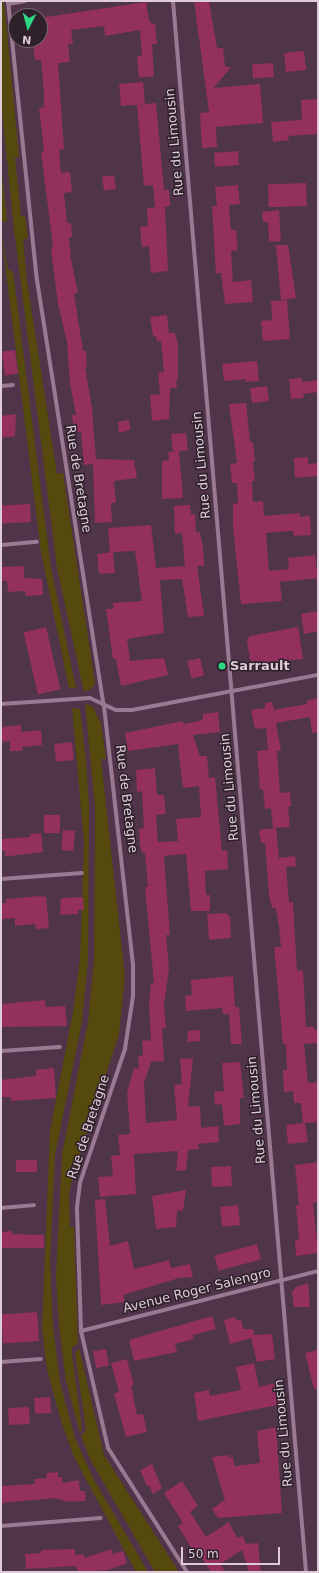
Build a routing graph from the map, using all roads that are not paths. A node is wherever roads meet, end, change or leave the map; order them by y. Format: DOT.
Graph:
graph roads {
  1 [pos="25,1"];
  2 [pos="173,1"];
  3 [pos="8,2"];
  4 [pos="13,385"];
  5 [pos="1,386"];
  6 [pos="37,542"];
  7 [pos="1,545"];
  8 [pos="318,675"];
  9 [pos="231,693"];
  10 [pos="1,704"];
  11 [pos="104,706"];
  12 [pos="82,873"];
  13 [pos="1,879"];
  14 [pos="60,1047"];
  15 [pos="1,1052"];
  16 [pos="34,1205"];
  17 [pos="1,1208"];
  18 [pos="318,1270"];
  19 [pos="281,1280"];
  20 [pos="81,1331"];
  21 [pos="41,1359"];
  22 [pos="1,1362"];
  23 [pos="101,1518"];
  24 [pos="1,1526"];
  25 [pos="187,1572"];
  26 [pos="306,1572"];
  1 -- 3 [label="street"];
  2 -- 9 [label="street, Rue du Limousin"];
  3 -- 11 [label="street, Rue de Bretagne"];
  4 -- 5 [label="street"];
  6 -- 7 [label="street"];
  8 -- 9 [label="street"];
  9 -- 11 [label="street"];
  9 -- 19 [label="street, Rue du Limousin"];
  10 -- 11 [label="street"];
  11 -- 20 [label="street, Rue de Bretagne"];
  12 -- 13 [label="street"];
  14 -- 15 [label="street"];
  16 -- 17 [label="street"];
  18 -- 19 [label="street, Avenue Roger Salengro"];
  19 -- 20 [label="street, Avenue Roger Salengro"];
  19 -- 26 [label="street, Rue du Limousin"];
  20 -- 25 [label="street, Rue de Bretagne"];
  21 -- 22 [label="street"];
  23 -- 24 [label="street"];
}
